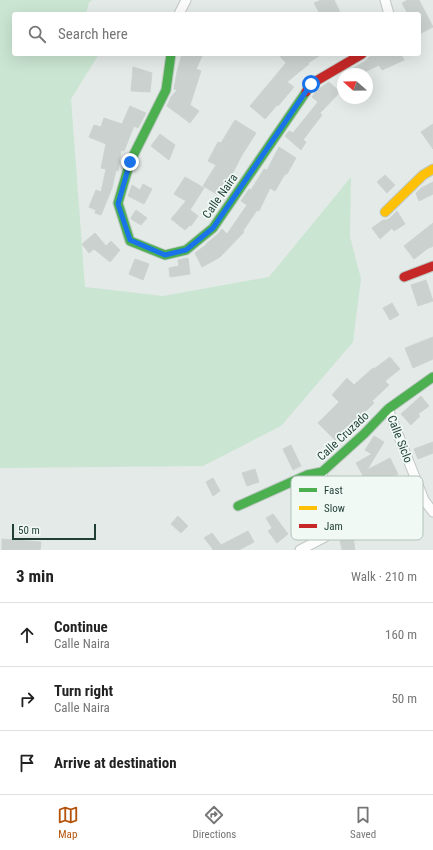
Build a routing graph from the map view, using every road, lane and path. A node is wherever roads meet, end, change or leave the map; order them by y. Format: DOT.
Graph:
graph roads {
  1 [pos="186,0"];
  2 [pos="385,0"];
  3 [pos="180,12"];
  4 [pos="388,12"];
  5 [pos="171,56"];
  6 [pos="359,56"];
  7 [pos="433,169"];
  8 [pos="385,212"];
  9 [pos="433,266"];
  10 [pos="404,276"];
  11 [pos="433,377"];
  12 [pos="388,409"];
  13 [pos="322,472"];
  14 [pos="305,476"];
  15 [pos="322,476"];
  16 [pos="419,476"];
  17 [pos="291,482"];
  18 [pos="423,485"];
  19 [pos="429,498"];
  20 [pos="238,506"];
  21 [pos="433,512"];
  22 [pos="319,540"];
  23 [pos="300,550"];
  1 -- 3 [label="street"];
  2 -- 4 [label="street"];
  5 -- 6 [label="street, Calle Naira"];
  7 -- 8 [label="street"];
  9 -- 10 [label="street"];
  11 -- 12 [label="street, Calle Cruzado"];
  12 -- 13 [label="street, Calle Cruzado"];
  12 -- 16 [label="street, Calle Siclo"];
  13 -- 14 [label="street, Calle Cruzado"];
  13 -- 15 [label="street"];
  17 -- 20 [label="street, Calle Cruzado"];
  18 -- 19 [label="street, Calle Siclo"];
  19 -- 21 [label="street, Calle Siclo"];
  22 -- 23 [label="street"];
}
